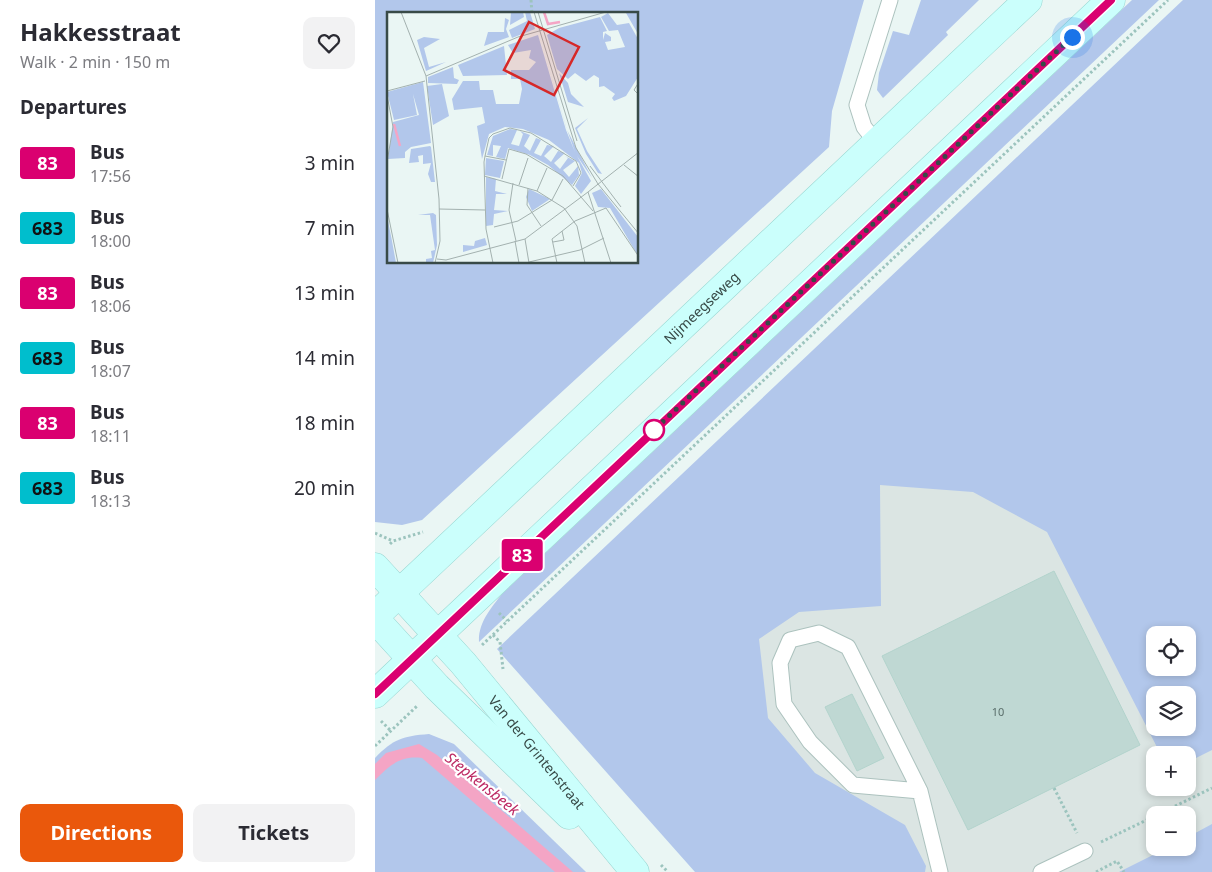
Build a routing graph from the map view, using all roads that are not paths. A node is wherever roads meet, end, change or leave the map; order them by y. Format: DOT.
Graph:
graph roads {
  1 [pos="891,0"];
  2 [pos="1027,0"];
  3 [pos="1111,0"];
  4 [pos="876,142"];
  5 [pos="380,558"];
  6 [pos="399,593"];
  7 [pos="375,618"];
  8 [pos="437,635"];
  9 [pos="412,659"];
  10 [pos="375,694"];
  11 [pos="920,791"];
  12 [pos="1085,850"];
  13 [pos="627,872"];
  14 [pos="635,872"];
  15 [pos="940,872"];
  16 [pos="1041,872"];
  1 -- 4 [label="lane"];
  2 -- 4 [label="main road, Nijmeegseweg"];
  3 -- 8 [label="main road"];
  4 -- 6 [label="main road, Nijmeegseweg"];
  5 -- 6 [label="main road, Van der Grintenstraat"];
  6 -- 7 [label="main road, Nijmeegseweg"];
  6 -- 8 [label="main road, Van der Grintenstraat"];
  7 -- 9 [label="main road, Van der Grintenstraat"];
  8 -- 9 [label="main road"];
  8 -- 14 [label="main road, Van der Grintenstraat"];
  9 -- 10 [label="main road"];
  9 -- 13 [label="main road, Van der Grintenstraat"];
  11 -- 11 [label="lane"];
  11 -- 15 [label="lane"];
  12 -- 16 [label="lane"];
}
